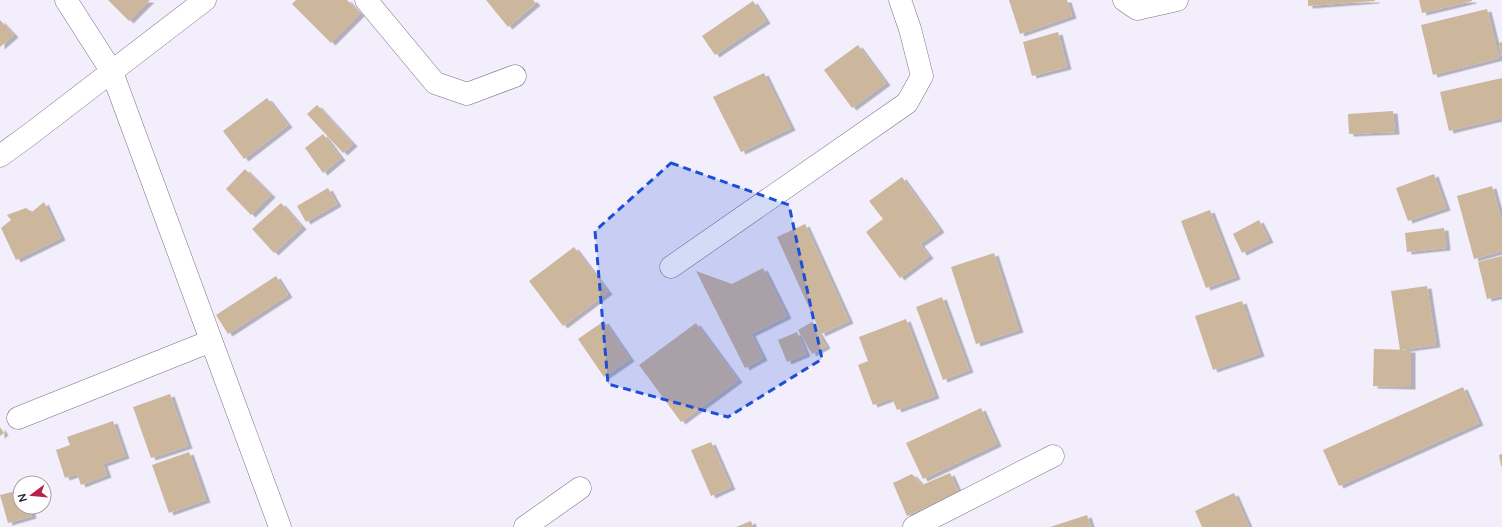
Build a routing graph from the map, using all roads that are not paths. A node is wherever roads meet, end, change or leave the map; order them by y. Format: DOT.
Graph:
graph roads {
  1 [pos="66,0"];
  2 [pos="205,0"];
  3 [pos="366,0"];
  4 [pos="900,0"];
  5 [pos="1124,0"];
  6 [pos="1177,0"];
  7 [pos="112,72"];
  8 [pos="515,76"];
  9 [pos="0,156"];
  10 [pos="671,267"];
  11 [pos="211,341"];
  12 [pos="18,418"];
  13 [pos="1053,456"];
  14 [pos="580,488"];
  15 [pos="280,527"];
  16 [pos="525,527"];
  17 [pos="914,527"];
  1 -- 7 [label="street"];
  2 -- 7 [label="street"];
  3 -- 8 [label="street"];
  4 -- 10 [label="street"];
  5 -- 6 [label="street"];
  7 -- 9 [label="street"];
  7 -- 11 [label="street"];
  11 -- 12 [label="street"];
  11 -- 15 [label="street"];
  13 -- 17 [label="street"];
  14 -- 16 [label="street"];
}
